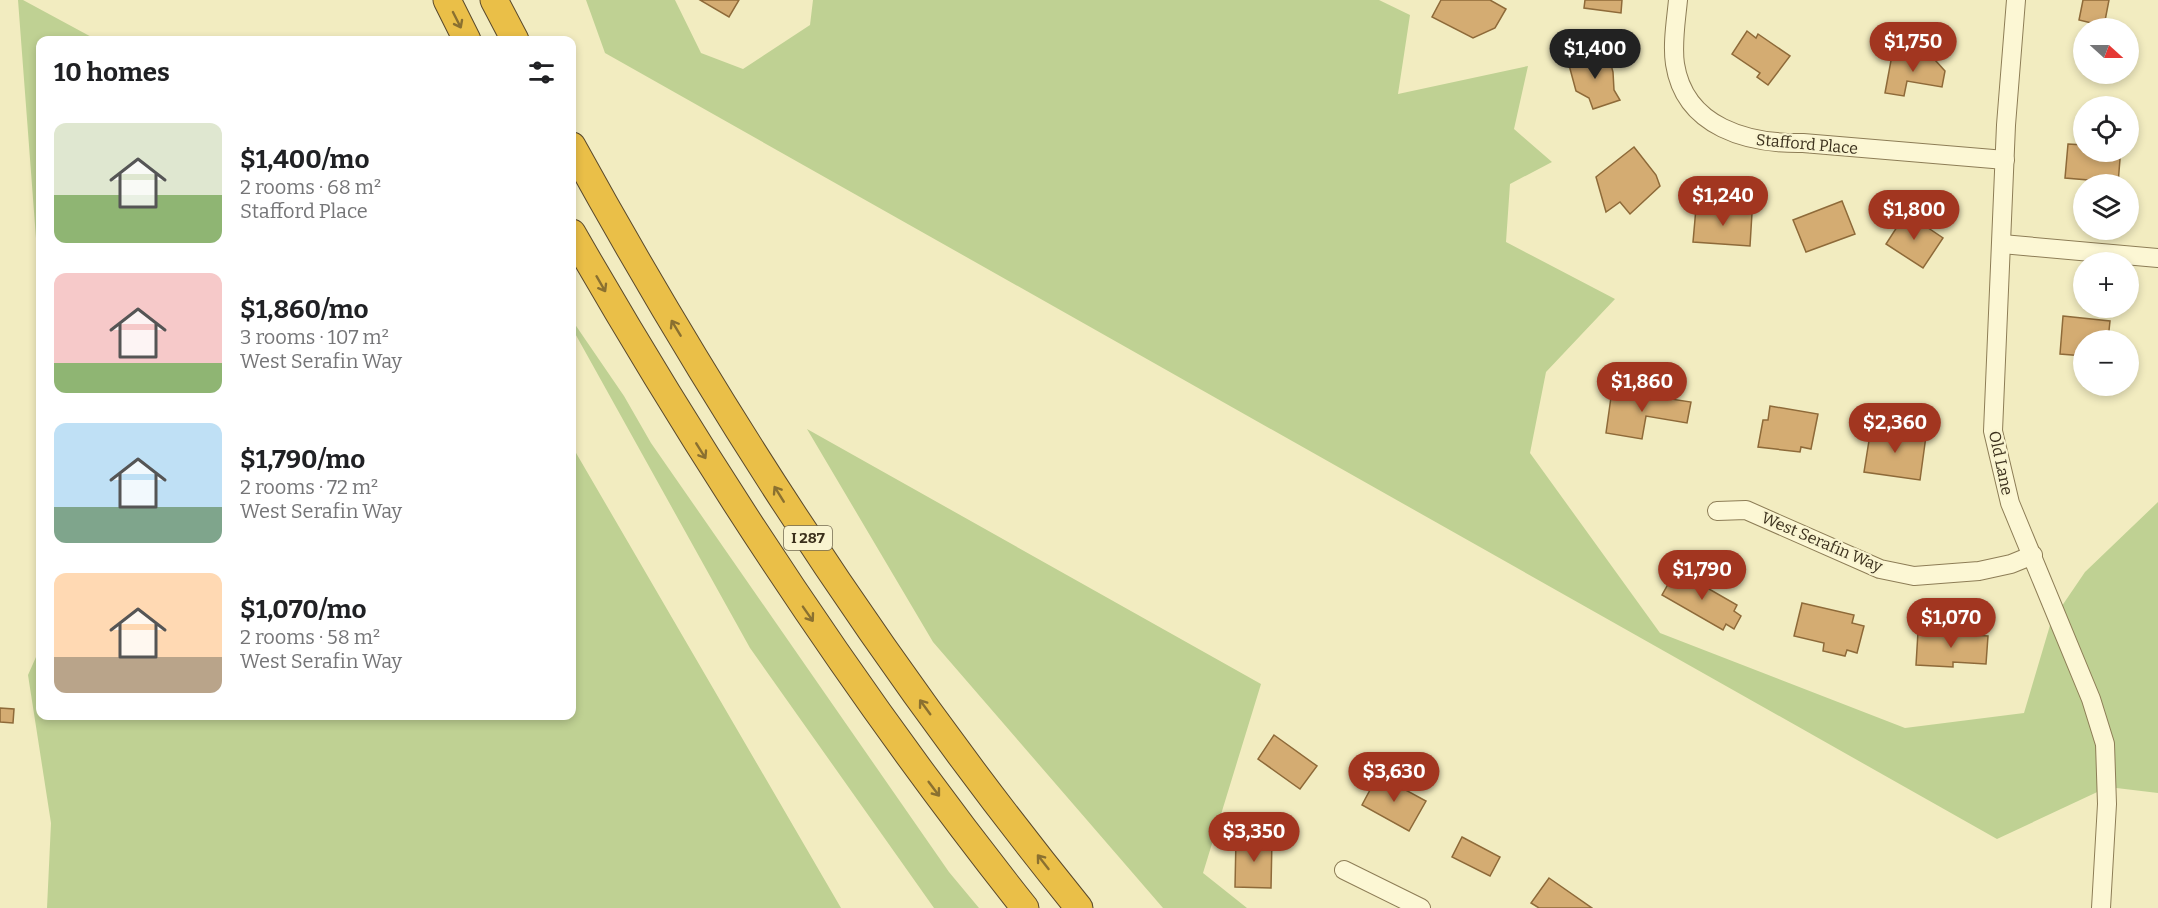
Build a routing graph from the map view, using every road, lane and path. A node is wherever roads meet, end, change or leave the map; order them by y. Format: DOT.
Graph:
graph roads {
  1 [pos="447,0"];
  2 [pos="494,0"];
  3 [pos="1678,0"];
  4 [pos="2016,0"];
  5 [pos="465,36"];
  6 [pos="513,36"];
  7 [pos="576,153"];
  8 [pos="2005,160"];
  9 [pos="576,240"];
  10 [pos="2002,244"];
  11 [pos="2158,258"];
  12 [pos="1718,511"];
  13 [pos="2032,555"];
  14 [pos="1344,870"];
  15 [pos="1024,908"];
  16 [pos="1079,908"];
  17 [pos="1421,908"];
  18 [pos="2101,908"];
  1 -- 5 [label="highway, one-way"];
  2 -- 6 [label="highway"];
  3 -- 8 [label="street, Stafford Place"];
  4 -- 8 [label="street, Old Lane"];
  16 -- 7 [label="highway, I 287, one-way"];
  8 -- 10 [label="street, Old Lane"];
  9 -- 15 [label="highway, I 287, one-way"];
  10 -- 11 [label="street"];
  10 -- 13 [label="street, Old Lane"];
  12 -- 13 [label="street, West Serafin Way"];
  13 -- 18 [label="street, Old Lane"];
  14 -- 17 [label="street"];
}
